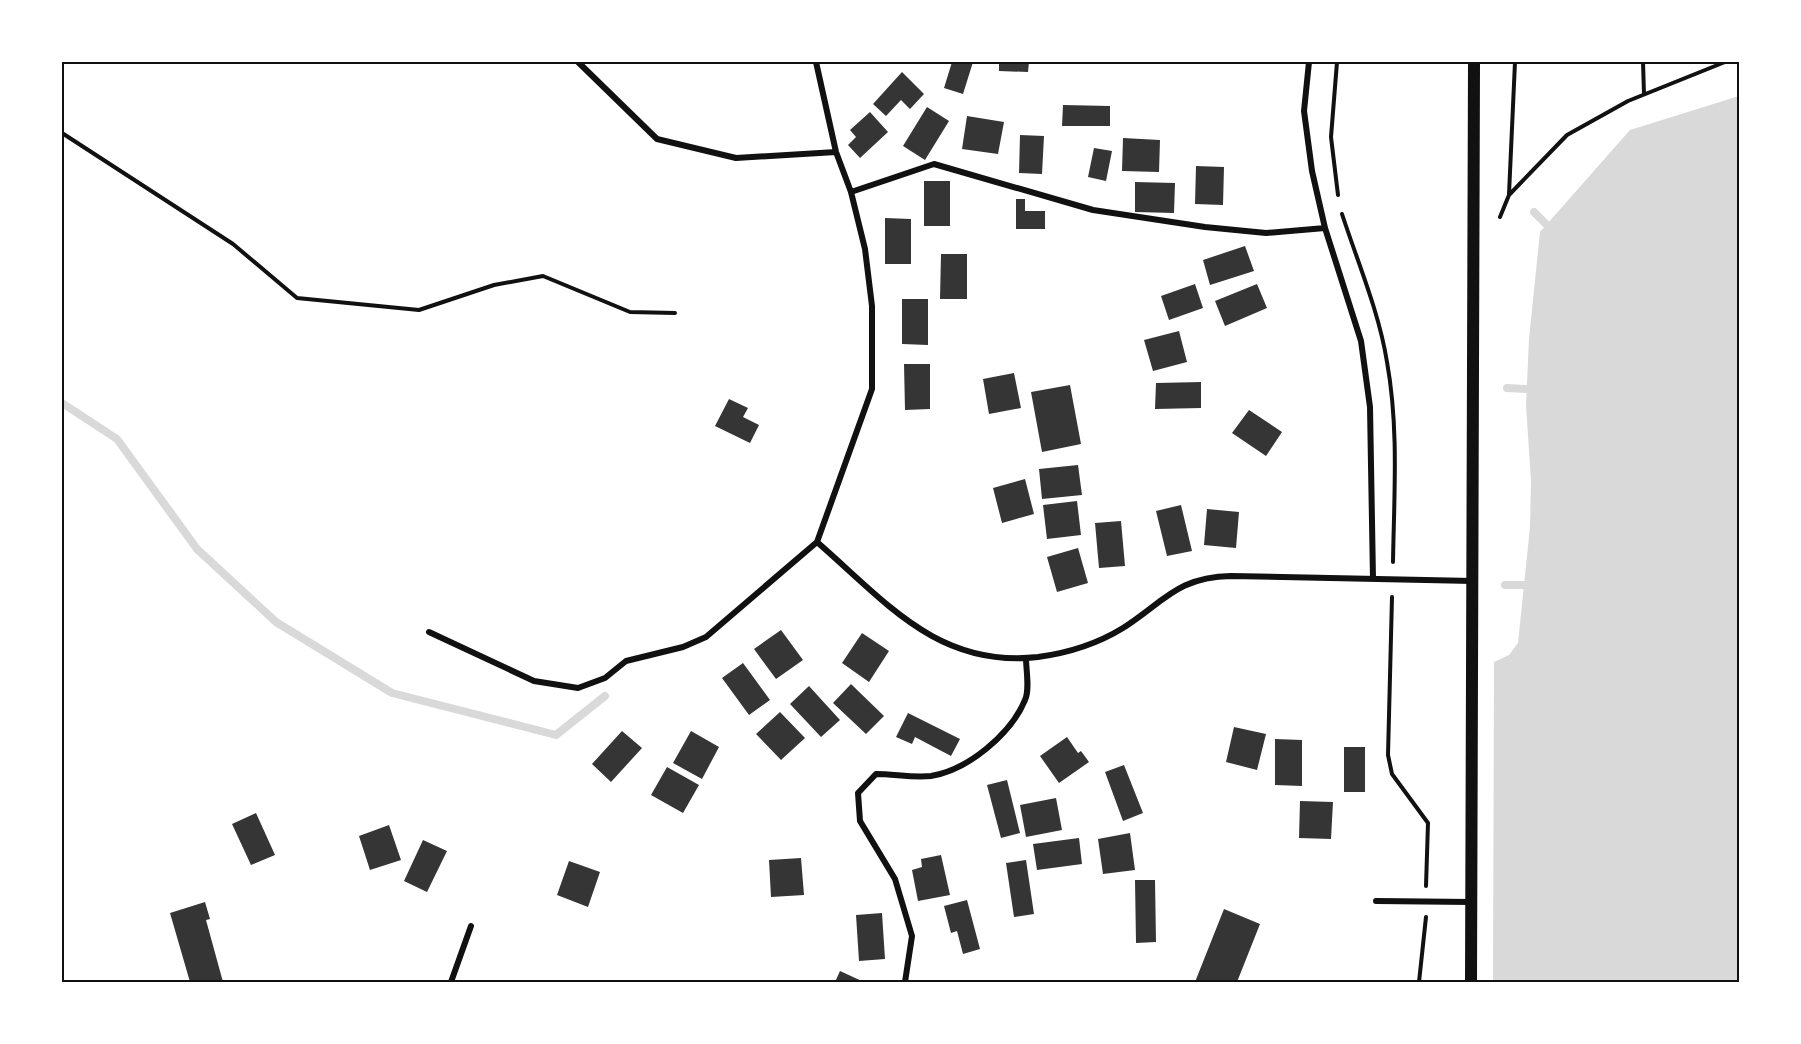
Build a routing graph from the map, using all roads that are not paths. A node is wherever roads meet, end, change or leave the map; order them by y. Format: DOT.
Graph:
graph roads {
  1 [pos="578,62"];
  2 [pos="816,62"];
  3 [pos="1309,62"];
  4 [pos="1474,62"];
  5 [pos="836,152"];
  6 [pos="851,192"];
  7 [pos="1325,228"];
  8 [pos="817,542"];
  9 [pos="1373,579"];
  10 [pos="1473,580"];
  11 [pos="429,632"];
  12 [pos="1026,658"];
  13 [pos="1376,901"];
  14 [pos="1471,902"];
  15 [pos="471,926"];
  16 [pos="451,982"];
  17 [pos="905,982"];
  18 [pos="1471,982"];
  1 -- 5 [label="street"];
  2 -- 5 [label="street"];
  3 -- 7 [label="street"];
  4 -- 10 [label="main road"];
  5 -- 6 [label="street"];
  6 -- 7 [label="street"];
  6 -- 8 [label="street"];
  7 -- 9 [label="street"];
  8 -- 11 [label="street"];
  8 -- 12 [label="street"];
  9 -- 10 [label="street"];
  9 -- 12 [label="street"];
  10 -- 14 [label="main road"];
  12 -- 17 [label="street"];
  13 -- 14 [label="street"];
  14 -- 18 [label="main road"];
  15 -- 16 [label="street"];
}
